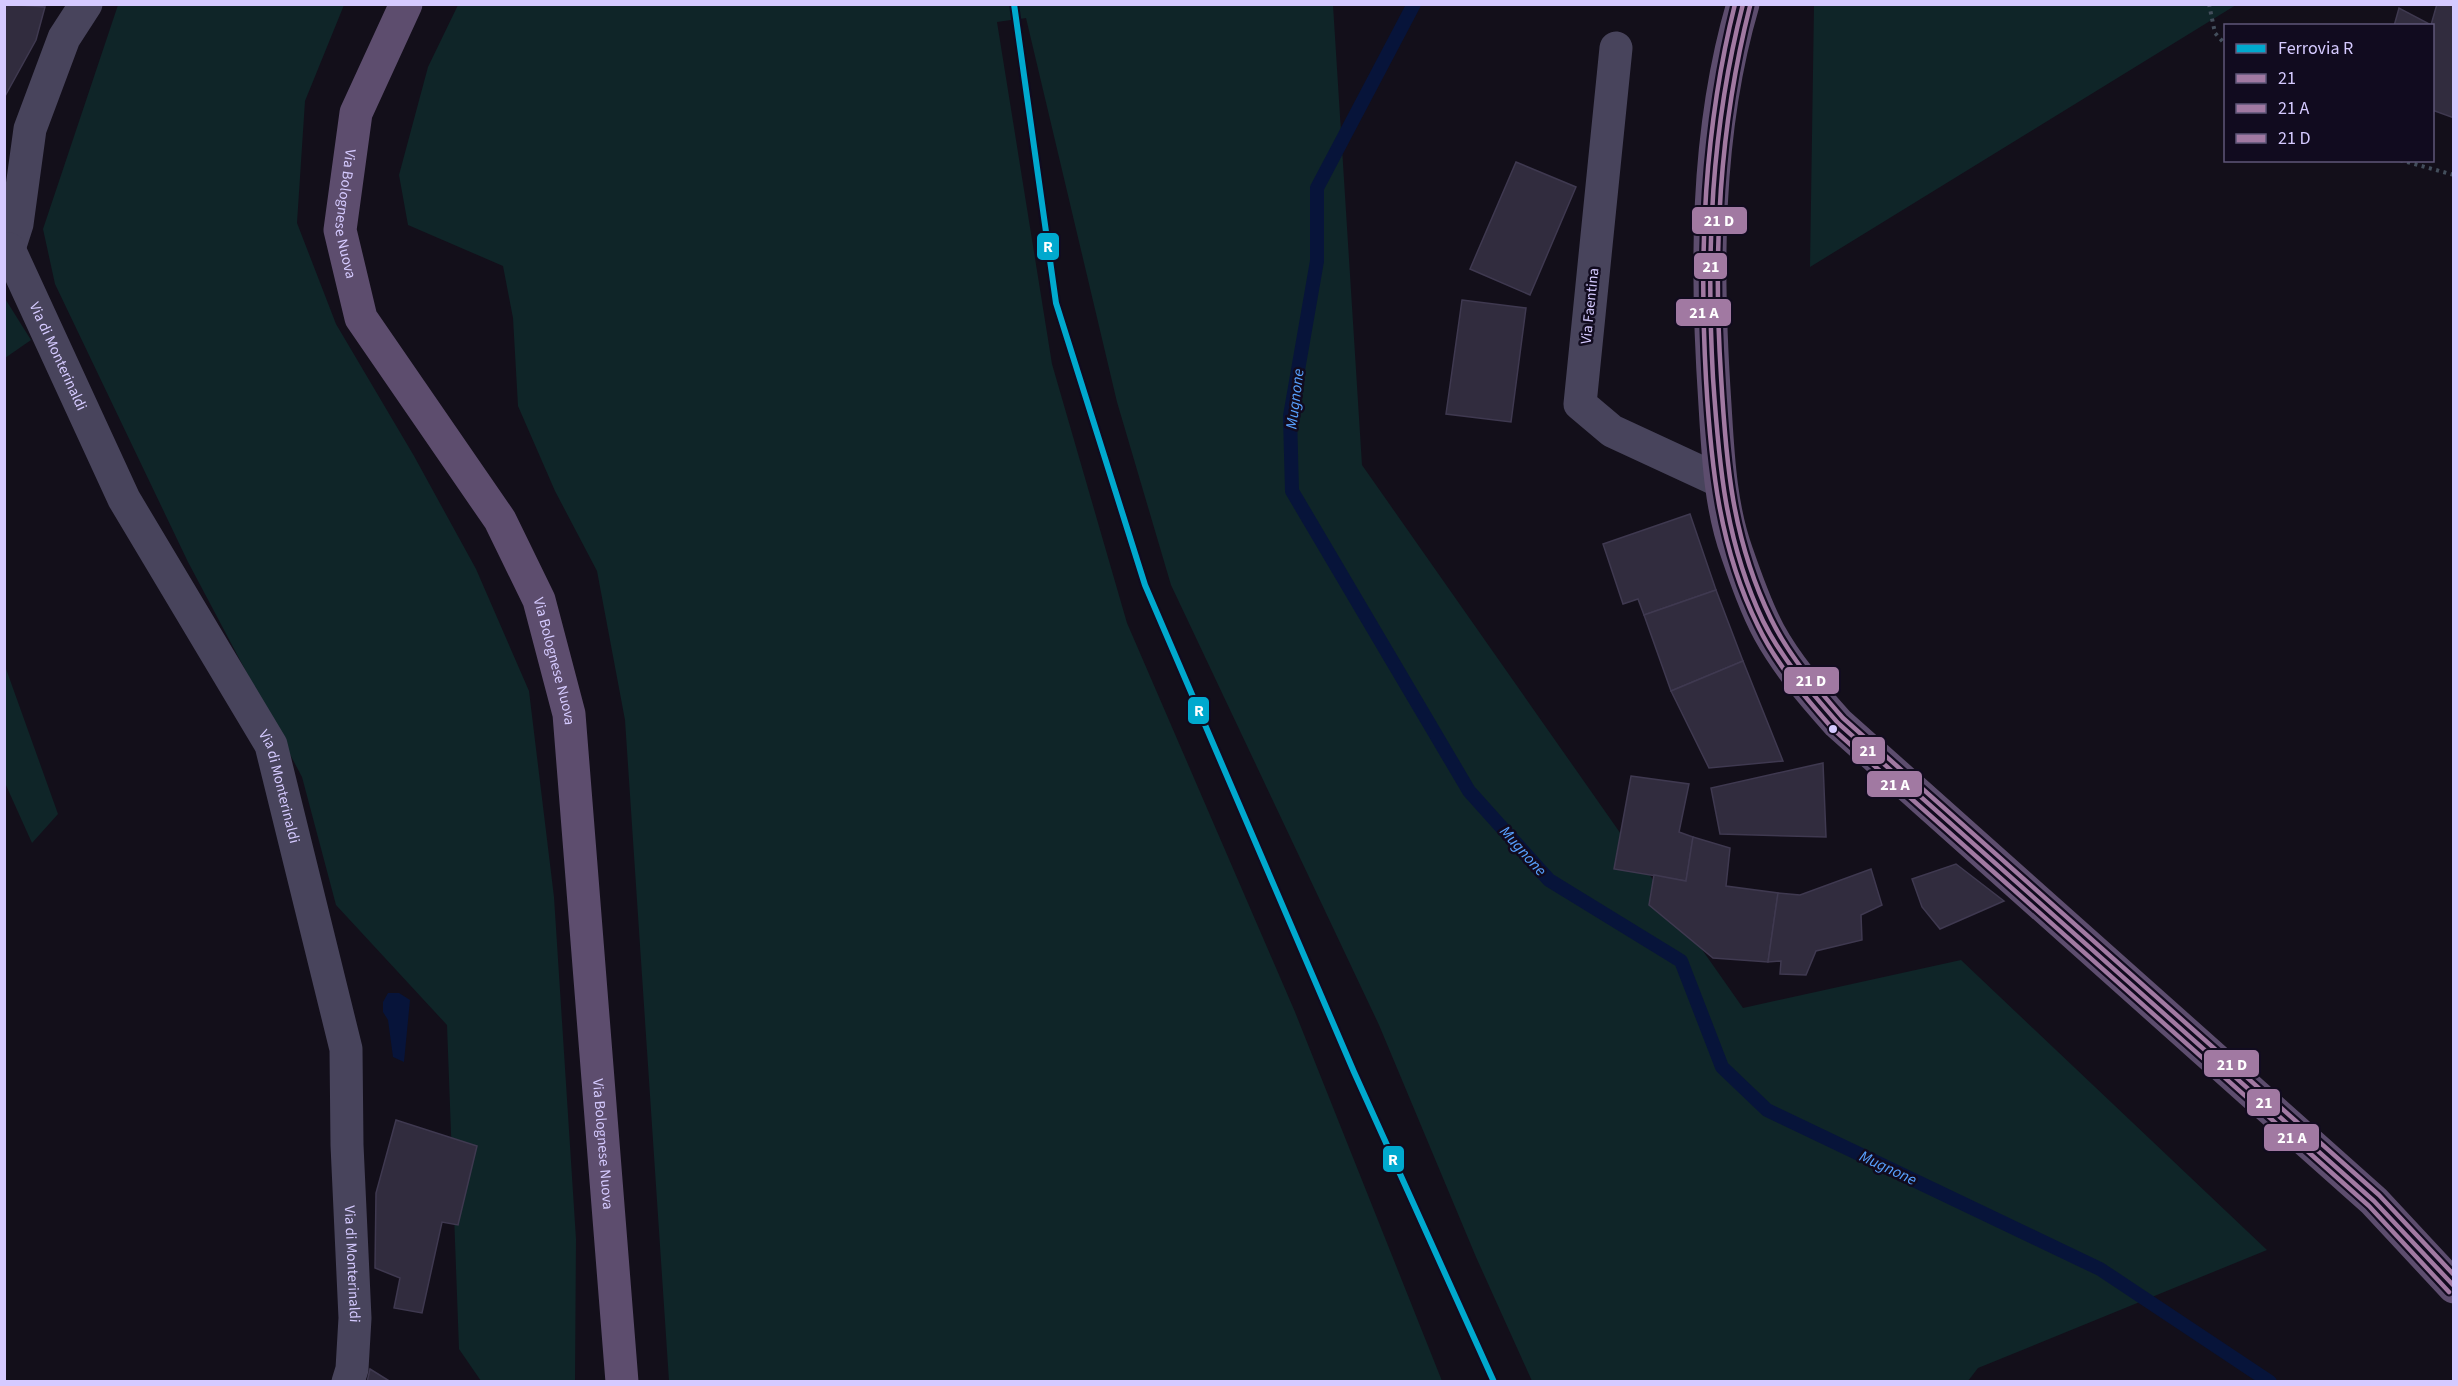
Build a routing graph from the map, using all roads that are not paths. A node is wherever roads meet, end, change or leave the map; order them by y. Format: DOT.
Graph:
graph roads {
  1 [pos="86,4"];
  2 [pos="406,4"];
  3 [pos="1743,4"];
  4 [pos="1616,48"];
  5 [pos="7,249"];
  6 [pos="1720,481"];
  7 [pos="2454,1287"];
  8 [pos="348,1382"];
  9 [pos="622,1382"];
  1 -- 5 [label="street, Via di Monterinaldi"];
  2 -- 9 [label="main road, Via Bolognese Nuova"];
  3 -- 6 [label="main road"];
  4 -- 6 [label="street, Via Faentina"];
  5 -- 8 [label="street, Via di Monterinaldi"];
  6 -- 7 [label="main road"];
}
